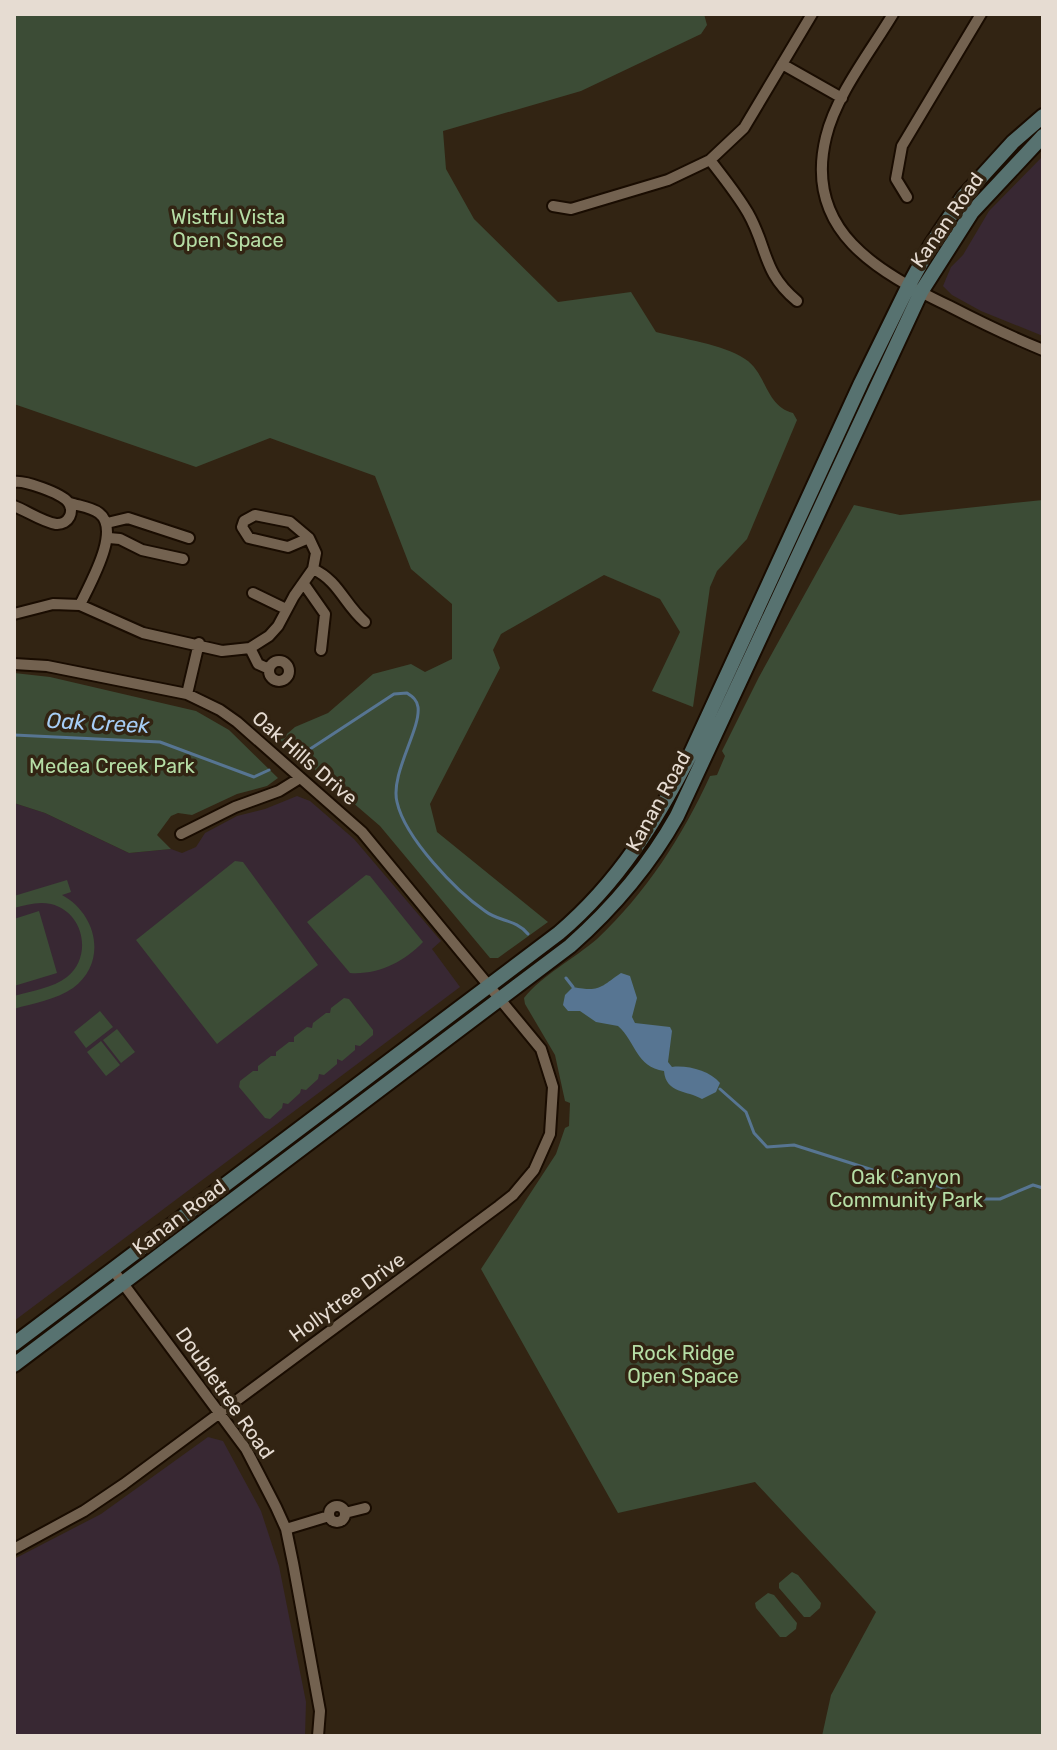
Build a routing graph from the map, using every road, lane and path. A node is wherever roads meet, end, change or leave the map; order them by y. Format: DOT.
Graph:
graph roads {
  1 [pos="812,14"];
  2 [pos="893,14"];
  3 [pos="981,14"];
  4 [pos="782,64"];
  5 [pos="842,98"];
  6 [pos="1043,116"];
  7 [pos="1043,136"];
  8 [pos="710,160"];
  9 [pos="907,197"];
  10 [pos="553,206"];
  11 [pos="915,288"];
  12 [pos="797,301"];
  13 [pos="1043,350"];
  14 [pos="14,482"];
  15 [pos="70,503"];
  16 [pos="14,506"];
  17 [pos="107,523"];
  18 [pos="109,538"];
  19 [pos="189,538"];
  20 [pos="309,538"];
  21 [pos="183,559"];
  22 [pos="313,569"];
  23 [pos="304,584"];
  24 [pos="253,593"];
  25 [pos="80,605"];
  26 [pos="286,609"];
  27 [pos="14,614"];
  28 [pos="365,622"];
  29 [pos="199,643"];
  30 [pos="250,648"];
  31 [pos="321,650"];
  32 [pos="14,664"];
  33 [pos="269,669"];
  34 [pos="187,694"];
  35 [pos="300,778"];
  36 [pos="181,834"];
  37 [pos="496,991"];
  38 [pos="113,1270"];
  39 [pos="123,1284"];
  40 [pos="14,1344"];
  41 [pos="14,1365"];
  42 [pos="219,1413"];
  43 [pos="365,1508"];
  44 [pos="286,1529"];
  45 [pos="14,1549"];
  46 [pos="318,1736"];
  1 -- 4 [label="street"];
  2 -- 5 [label="street"];
  3 -- 9 [label="street"];
  4 -- 5 [label="street"];
  4 -- 8 [label="street"];
  5 -- 11 [label="street"];
  6 -- 11 [label="main road, Kanan Road"];
  7 -- 11 [label="main road, Kanan Road"];
  8 -- 10 [label="street"];
  8 -- 12 [label="street"];
  11 -- 13 [label="street"];
  11 -- 37 [label="main road, Kanan Road"];
  14 -- 15 [label="street"];
  15 -- 16 [label="street"];
  15 -- 17 [label="street"];
  17 -- 18 [label="street"];
  17 -- 19 [label="street"];
  18 -- 21 [label="street"];
  18 -- 25 [label="street"];
  20 -- 20 [label="street"];
  20 -- 22 [label="street"];
  22 -- 23 [label="street"];
  22 -- 28 [label="street"];
  23 -- 26 [label="street"];
  23 -- 31 [label="street"];
  24 -- 26 [label="street"];
  25 -- 27 [label="street"];
  25 -- 29 [label="street"];
  26 -- 30 [label="street"];
  29 -- 30 [label="street"];
  29 -- 34 [label="street"];
  30 -- 33 [label="street"];
  32 -- 34 [label="street, Oak Hills Drive"];
  34 -- 35 [label="street, Oak Hills Drive"];
  35 -- 36 [label="street"];
  35 -- 37 [label="street, Oak Hills Drive"];
  37 -- 38 [label="main road, Kanan Road"];
  37 -- 39 [label="main road, Kanan Road"];
  37 -- 42 [label="street, Hollytree Drive"];
  38 -- 39 [label="street, Doubletree Road"];
  38 -- 40 [label="main road, Kanan Road"];
  39 -- 41 [label="main road, Kanan Road"];
  39 -- 42 [label="street, Doubletree Road"];
  42 -- 44 [label="street, Doubletree Road"];
  42 -- 45 [label="street, Hollytree Drive"];
  43 -- 44 [label="street"];
  44 -- 46 [label="street, Doubletree Road"];
}
